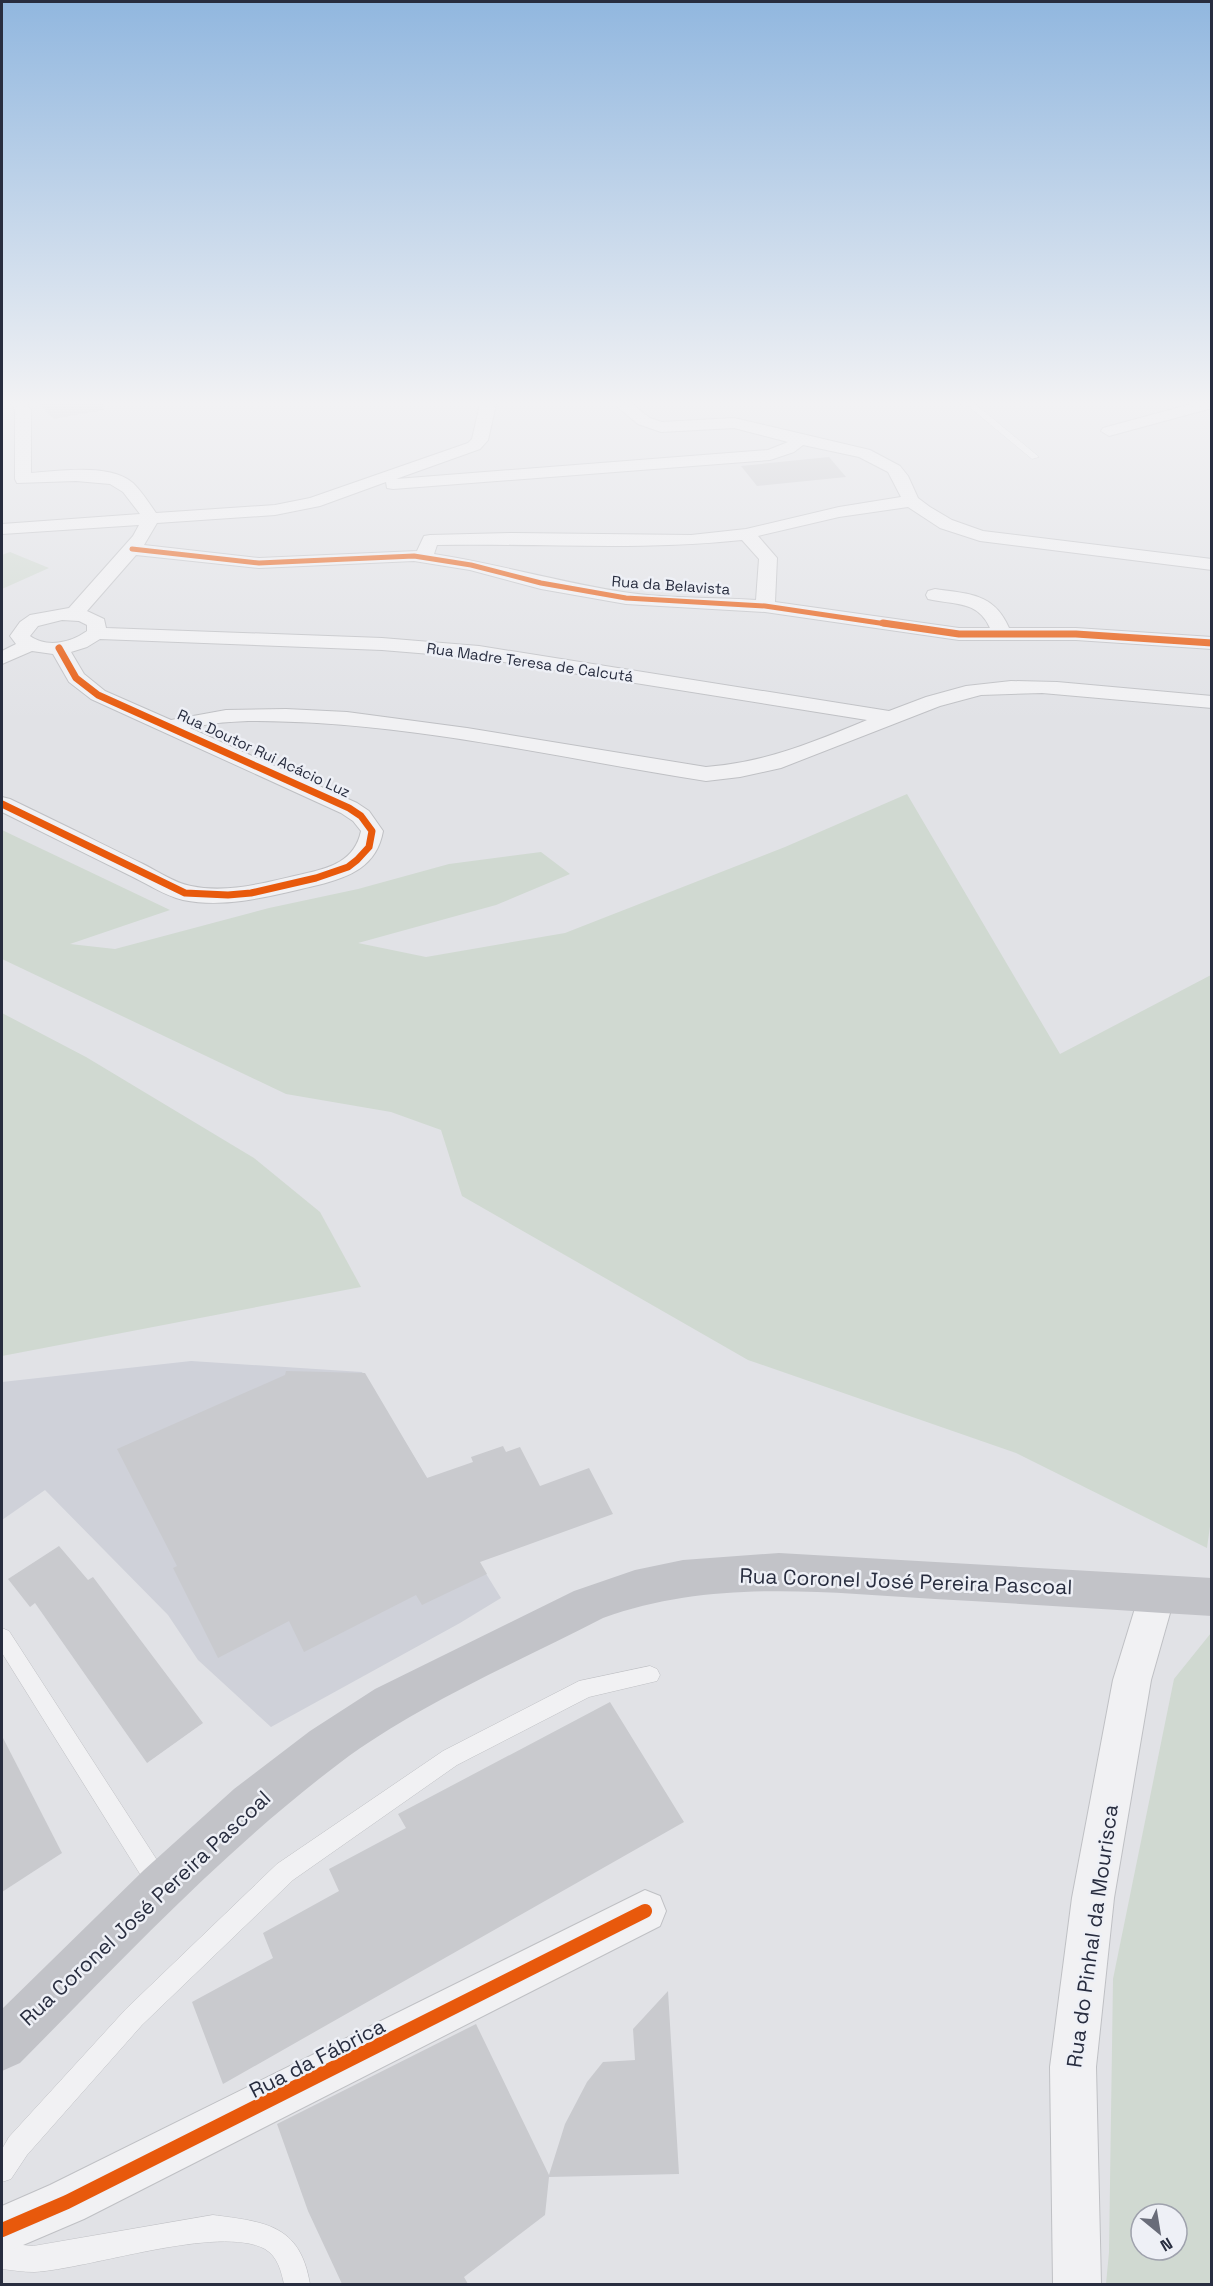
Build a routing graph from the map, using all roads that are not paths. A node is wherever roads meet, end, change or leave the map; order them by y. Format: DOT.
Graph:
graph roads {
  1 [pos="142,507"];
  2 [pos="291,507"];
  3 [pos="874,507"];
  4 [pos="920,507"];
  5 [pos="151,518"];
  6 [pos="2,529"];
  7 [pos="746,534"];
  8 [pos="427,548"];
  9 [pos="132,549"];
  10 [pos="1212,565"];
  11 [pos="935,595"];
  12 [pos="765,606"];
  13 [pos="74,614"];
  14 [pos="2,628"];
  15 [pos="96,633"];
  16 [pos="1002,635"];
  17 [pos="26,637"];
  18 [pos="1212,643"];
  19 [pos="59,648"];
  20 [pos="2,658"];
  21 [pos="1212,702"];
  22 [pos="890,717"];
  23 [pos="172,726"];
  24 [pos="2,804"];
  25 [pos="1158,1592"];
  26 [pos="1212,1597"];
  27 [pos="2,1636"];
  28 [pos="650,1675"];
  29 [pos="161,1887"];
  30 [pos="645,1911"];
  31 [pos="2,2045"];
  32 [pos="2,2170"];
  33 [pos="2,2230"];
  34 [pos="2,2256"];
  35 [pos="297,2284"];
  36 [pos="1077,2284"];
  1 -- 5 [label="street"];
  2 -- 5 [label="street"];
  3 -- 7 [label="street"];
  4 -- 10 [label="street"];
  5 -- 6 [label="street"];
  5 -- 9 [label="street"];
  7 -- 8 [label="street"];
  7 -- 12 [label="street"];
  8 -- 9 [label="street, Rua da Belavista"];
  8 -- 12 [label="street, Rua da Belavista"];
  9 -- 13 [label="street"];
  11 -- 16 [label="street"];
  12 -- 16 [label="street, Rua da Belavista"];
  13 -- 15 [label="street"];
  13 -- 17 [label="street"];
  14 -- 17 [label="street"];
  15 -- 19 [label="street"];
  15 -- 22 [label="street, Rua Madre Teresa de Calcutá"];
  16 -- 18 [label="street, Rua da Belavista"];
  17 -- 19 [label="street"];
  17 -- 20 [label="street"];
  19 -- 23 [label="street, Rua Doutor Rui Acácio Luz"];
  21 -- 22 [label="street, Rua Madre Teresa de Calcutá"];
  22 -- 23 [label="street, Rua Madre Teresa de Calcutá"];
  23 -- 24 [label="street, Rua Doutor Rui Acácio Luz"];
  25 -- 26 [label="main road, Rua Coronel José Pereira Pascoal"];
  25 -- 29 [label="main road, Rua Coronel José Pereira Pascoal"];
  25 -- 36 [label="street, Rua do Pinhal da Mourisca"];
  27 -- 29 [label="lane"];
  28 -- 32 [label="lane"];
  29 -- 31 [label="main road, Rua Coronel José Pereira Pascoal"];
  30 -- 33 [label="street, Rua da Fábrica"];
  34 -- 35 [label="lane"];
}
